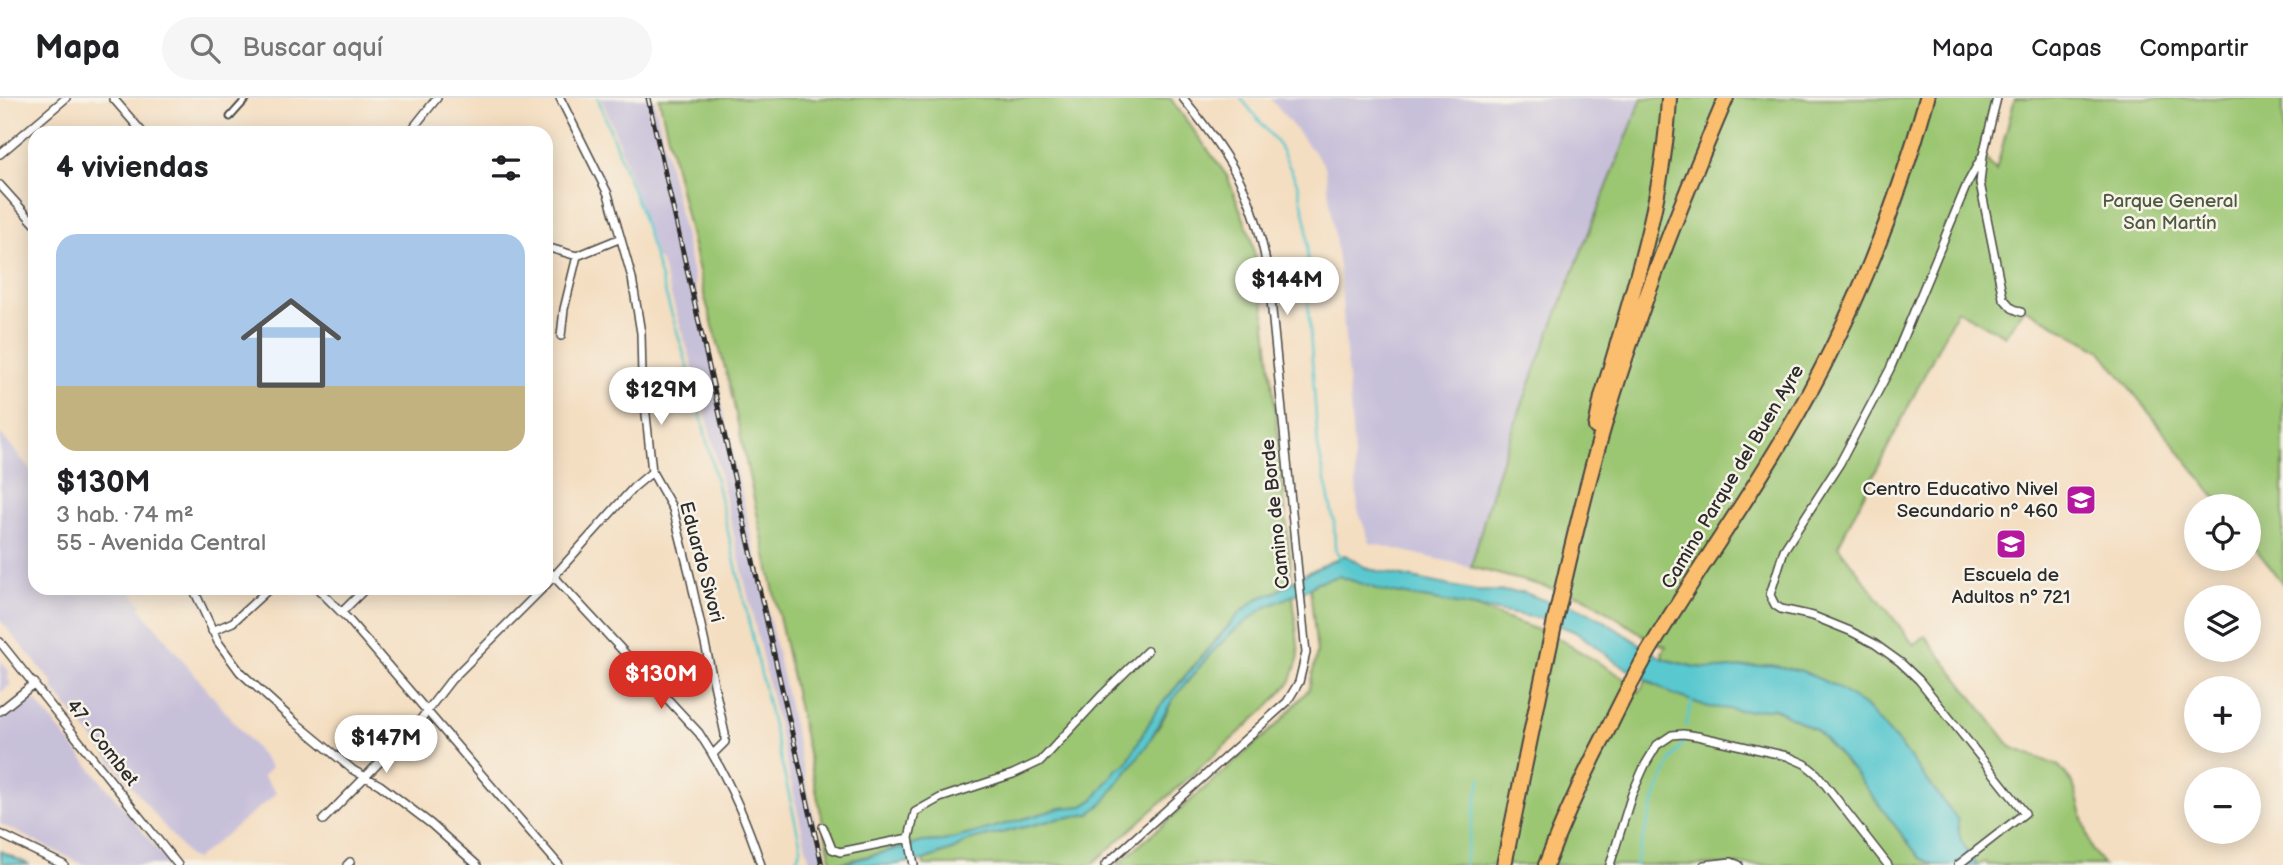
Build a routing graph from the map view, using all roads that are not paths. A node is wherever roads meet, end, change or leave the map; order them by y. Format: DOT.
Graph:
graph roads {
  1 [pos="66,98"];
  2 [pos="113,98"];
  3 [pos="247,98"];
  4 [pos="437,98"];
  5 [pos="560,98"];
  6 [pos="1183,98"];
  7 [pos="1669,98"];
  8 [pos="1726,98"];
  9 [pos="1927,98"];
  10 [pos="1997,98"];
  11 [pos="230,117"];
  12 [pos="33,126"];
  13 [pos="137,126"];
  14 [pos="415,126"];
  15 [pos="28,130"];
  16 [pos="0,154"];
  17 [pos="1983,155"];
  18 [pos="0,185"];
  19 [pos="28,217"];
  20 [pos="621,238"];
  21 [pos="553,249"];
  22 [pos="577,256"];
  23 [pos="2021,312"];
  24 [pos="561,336"];
  25 [pos="1594,460"];
  26 [pos="652,472"];
  27 [pos="554,577"];
  28 [pos="196,595"];
  29 [pos="262,595"];
  30 [pos="324,595"];
  31 [pos="359,595"];
  32 [pos="535,595"];
  33 [pos="341,613"];
  34 [pos="212,631"];
  35 [pos="0,642"];
  36 [pos="1147,651"];
  37 [pos="34,683"];
  38 [pos="0,711"];
  39 [pos="426,711"];
  40 [pos="713,754"];
  41 [pos="364,777"];
  42 [pos="323,820"];
  43 [pos="823,827"];
  44 [pos="0,834"];
  45 [pos="909,840"];
  46 [pos="64,865"];
  47 [pos="178,865"];
  48 [pos="477,865"];
  49 [pos="559,865"];
  50 [pos="761,865"];
  51 [pos="914,865"];
  52 [pos="1105,865"];
  53 [pos="1504,865"];
  54 [pos="1546,865"];
  55 [pos="1610,865"];
  56 [pos="1704,865"];
  57 [pos="1739,865"];
  58 [pos="1888,865"];
  59 [pos="1958,865"];
  1 -- 12 [label="street"];
  2 -- 13 [label="street"];
  3 -- 11 [label="street"];
  4 -- 14 [label="street"];
  5 -- 20 [label="street, Eduardo Sivori"];
  6 -- 52 [label="street, Camino de Borde"];
  7 -- 25 [label="highway"];
  8 -- 25 [label="highway"];
  9 -- 54 [label="highway, Camino Parque del Buen Ayre"];
  10 -- 17 [label="street"];
  15 -- 16 [label="street"];
  17 -- 23 [label="street"];
  17 -- 59 [label="street"];
  18 -- 19 [label="street"];
  20 -- 22 [label="street"];
  20 -- 26 [label="street, Eduardo Sivori"];
  21 -- 22 [label="street"];
  22 -- 24 [label="street"];
  25 -- 53 [label="highway"];
  26 -- 27 [label="street"];
  26 -- 40 [label="street, Eduardo Sivori"];
  27 -- 40 [label="street"];
  28 -- 34 [label="street"];
  29 -- 34 [label="street"];
  30 -- 33 [label="street"];
  31 -- 33 [label="street"];
  32 -- 39 [label="street"];
  33 -- 39 [label="street"];
  34 -- 41 [label="street"];
  35 -- 37 [label="street, 47 - Combet"];
  36 -- 45 [label="street"];
  37 -- 38 [label="street"];
  37 -- 47 [label="street, 47 - Combet"];
  39 -- 41 [label="street"];
  39 -- 49 [label="street"];
  40 -- 50 [label="street"];
  41 -- 42 [label="street"];
  41 -- 48 [label="street"];
  43 -- 45 [label="street"];
  44 -- 46 [label="street"];
  45 -- 51 [label="street"];
  55 -- 58 [label="street"];
  56 -- 57 [label="street"];
}
